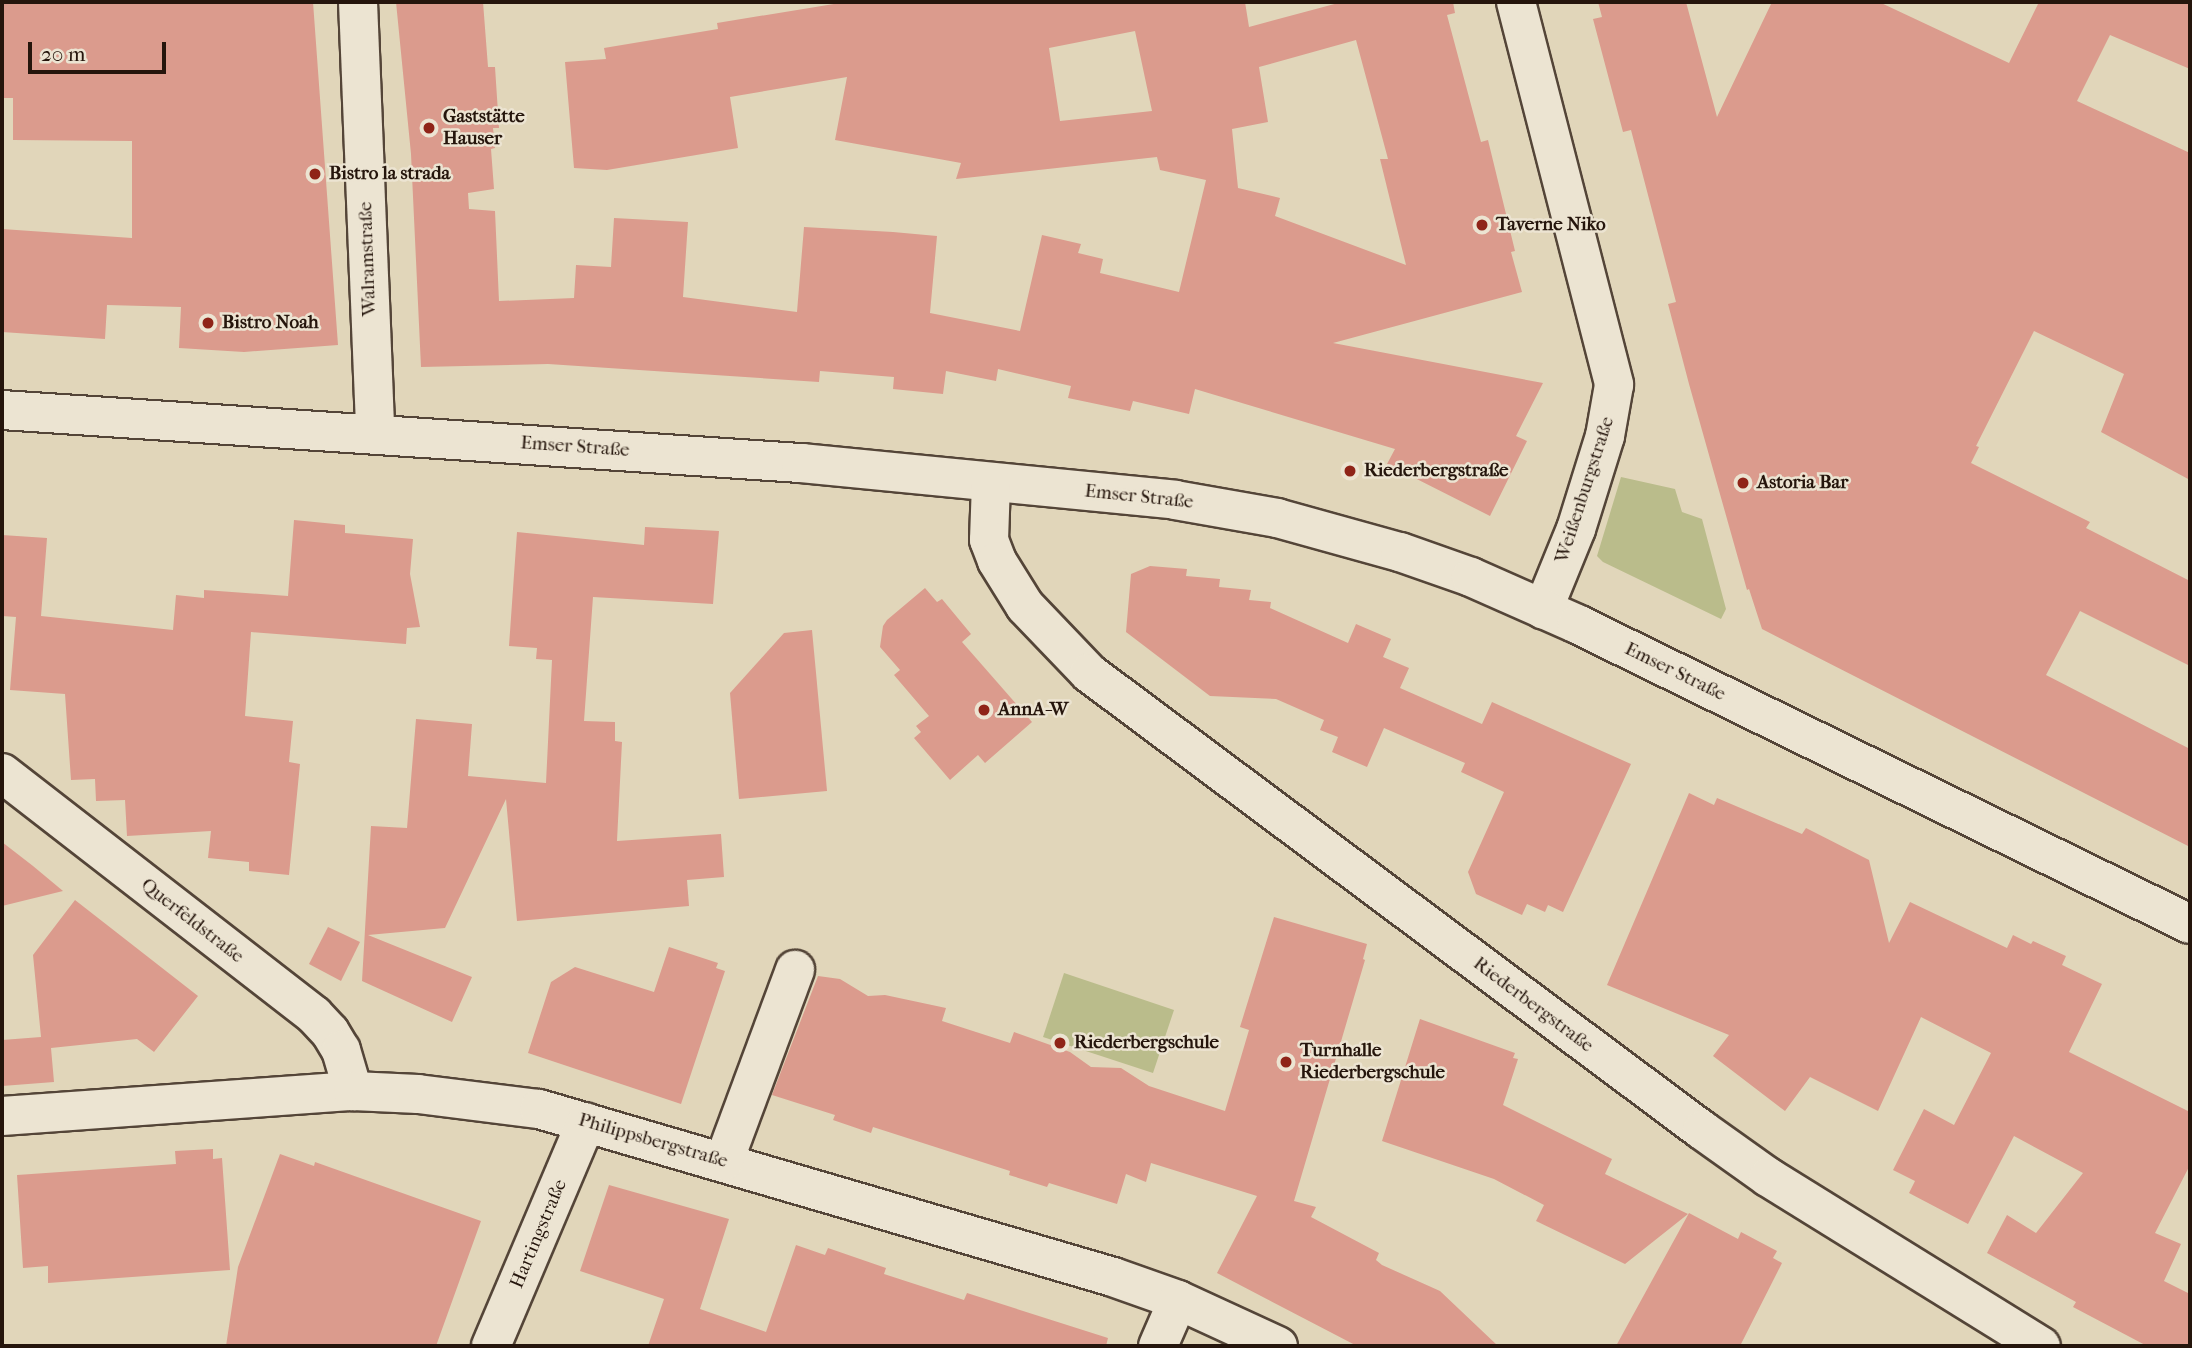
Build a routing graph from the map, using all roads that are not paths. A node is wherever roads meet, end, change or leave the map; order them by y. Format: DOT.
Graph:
graph roads {
  1 [pos="358,2"];
  2 [pos="1516,2"];
  3 [pos="2,410"];
  4 [pos="375,433"];
  5 [pos="991,483"];
  6 [pos="1543,610"];
  7 [pos="2,773"];
  8 [pos="2190,924"];
  9 [pos="795,970"];
  10 [pos="353,1091"];
  11 [pos="2,1116"];
  12 [pos="586,1122"];
  13 [pos="724,1161"];
  14 [pos="1178,1300"];
  15 [pos="491,1346"];
  16 [pos="1158,1346"];
  17 [pos="1278,1346"];
  18 [pos="2041,1346"];
  1 -- 4 [label="street, Walramstraße"];
  2 -- 6 [label="street, Weißenburgstraße"];
  3 -- 4 [label="street, Emser Straße"];
  4 -- 5 [label="street, Emser Straße"];
  5 -- 6 [label="street, Emser Straße"];
  5 -- 18 [label="street, Riederbergstraße"];
  6 -- 8 [label="street, Emser Straße"];
  7 -- 10 [label="street, Querfeldstraße"];
  9 -- 13 [label="street"];
  10 -- 11 [label="street, Philippsbergstraße"];
  10 -- 12 [label="street, Philippsbergstraße"];
  12 -- 13 [label="street, Philippsbergstraße"];
  12 -- 15 [label="street, Hartingstraße"];
  13 -- 14 [label="street, Philippsbergstraße"];
  14 -- 16 [label="street"];
  14 -- 17 [label="street, Philippsbergstraße"];
}
